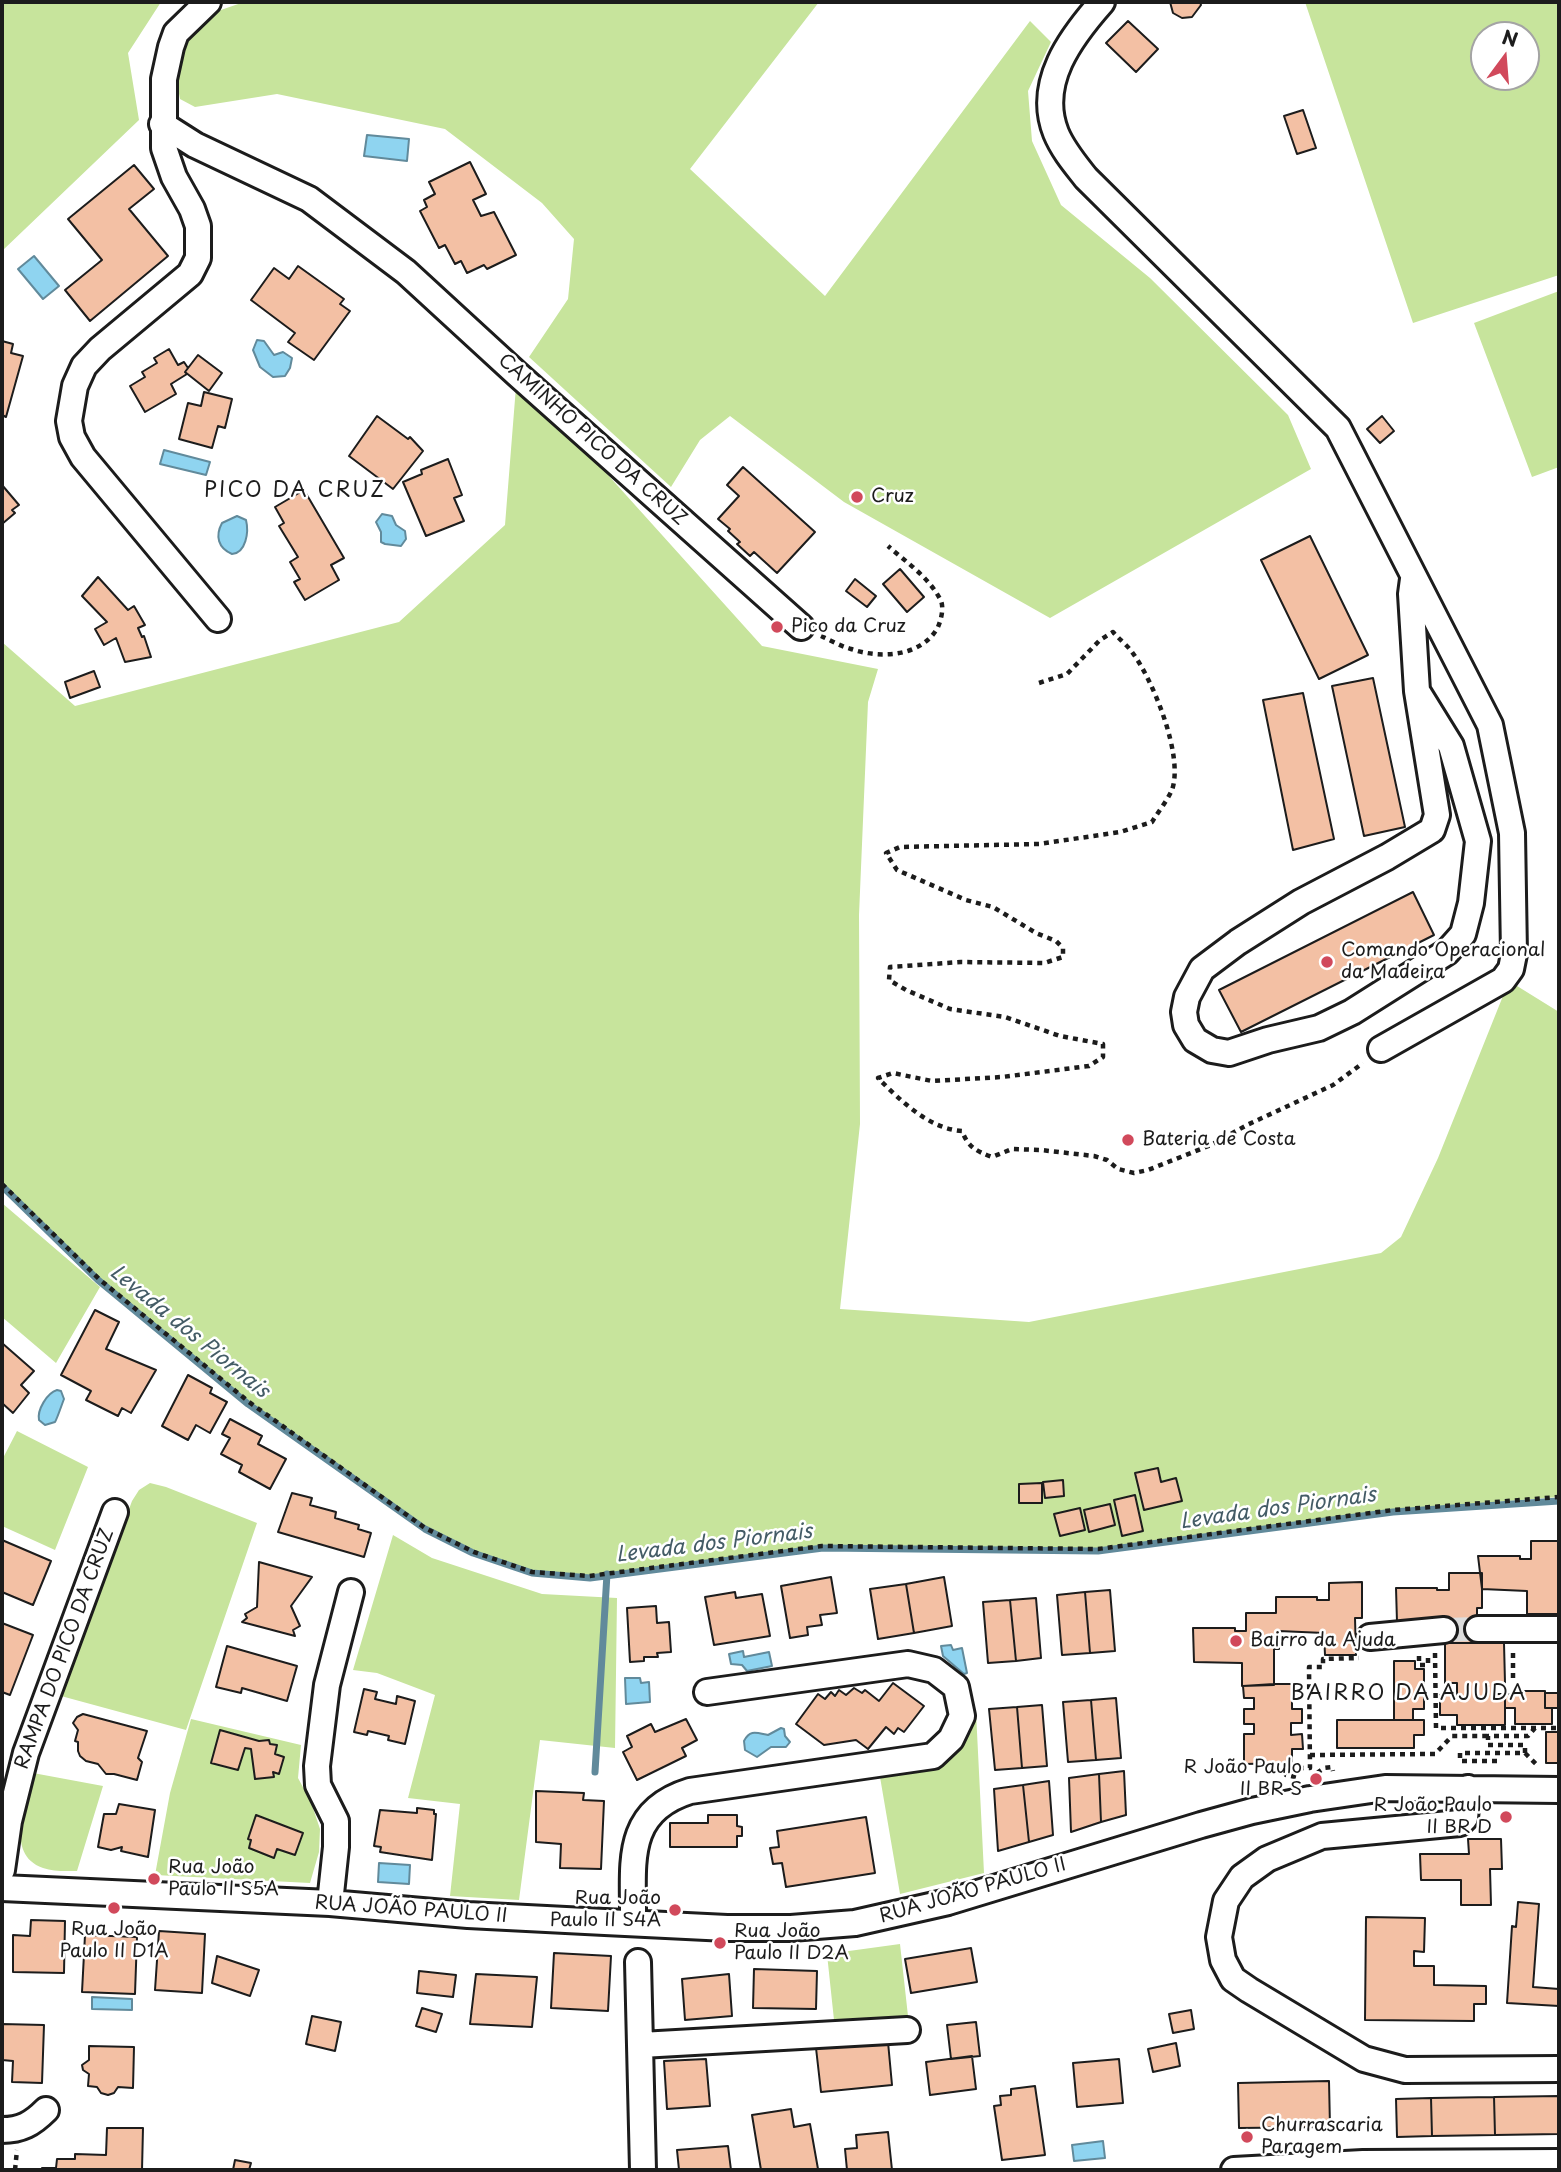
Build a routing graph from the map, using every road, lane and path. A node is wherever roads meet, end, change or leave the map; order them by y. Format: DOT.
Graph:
graph roads {
  1 [pos="208,2"];
  2 [pos="1102,2"];
  3 [pos="162,124"];
  4 [pos="888,546"];
  5 [pos="1414,576"];
  6 [pos="218,619"];
  7 [pos="801,626"];
  8 [pos="1039,683"];
  9 [pos="1417,691"];
  10 [pos="1381,1049"];
  11 [pos="2,1184"];
  12 [pos="1559,1497"];
  13 [pos="115,1512"];
  14 [pos="351,1592"];
  15 [pos="1478,1629"];
  16 [pos="1559,1629"];
  17 [pos="1444,1630"];
  18 [pos="1364,1648"];
  19 [pos="1419,1651"];
  20 [pos="707,1692"];
  21 [pos="1535,1728"];
  22 [pos="1559,1728"];
  23 [pos="1488,1736"];
  24 [pos="1525,1753"];
  25 [pos="1310,1755"];
  26 [pos="1497,1761"];
  27 [pos="1541,1769"];
  28 [pos="1286,1772"];
  29 [pos="1468,1788"];
  30 [pos="1559,1790"];
  31 [pos="2,1870"];
  32 [pos="2,1888"];
  33 [pos="330,1903"];
  34 [pos="633,1923"];
  35 [pos="638,1962"];
  36 [pos="907,2030"];
  37 [pos="640,2045"];
  38 [pos="1559,2069"];
  39 [pos="46,2110"];
  40 [pos="9,2136"];
  41 [pos="1559,2162"];
  42 [pos="15,2170"];
  43 [pos="643,2170"];
  44 [pos="1234,2170"];
  1 -- 3 [label="street"];
  2 -- 5 [label="street"];
  3 -- 6 [label="street"];
  3 -- 7 [label="street, CAMINHO PICO DA CRUZ"];
  4 -- 7 [label="path"];
  5 -- 9 [label="street"];
  5 -- 10 [label="street"];
  8 -- 10 [label="path"];
  9 -- 9 [label="street"];
  11 -- 12 [label="path"];
  13 -- 31 [label="street, RAMPA DO PICO DA CRUZ"];
  14 -- 33 [label="street"];
  15 -- 16 [label="street"];
  17 -- 18 [label="street"];
  18 -- 25 [label="path"];
  19 -- 21 [label="path"];
  20 -- 34 [label="street"];
  21 -- 22 [label="path"];
  21 -- 23 [label="path"];
  23 -- 24 [label="path"];
  23 -- 25 [label="path"];
  24 -- 26 [label="path"];
  24 -- 27 [label="path"];
  25 -- 28 [label="path"];
  29 -- 30 [label="street, RUA JOÃO PAULO II"];
  29 -- 34 [label="street, RUA JOÃO PAULO II"];
  29 -- 38 [label="street"];
  32 -- 33 [label="street, RUA JOÃO PAULO II"];
  33 -- 34 [label="street, RUA JOÃO PAULO II"];
  35 -- 37 [label="street"];
  36 -- 37 [label="street"];
  37 -- 43 [label="street"];
  39 -- 40 [label="street"];
  40 -- 42 [label="path"];
  41 -- 44 [label="street"];
}
